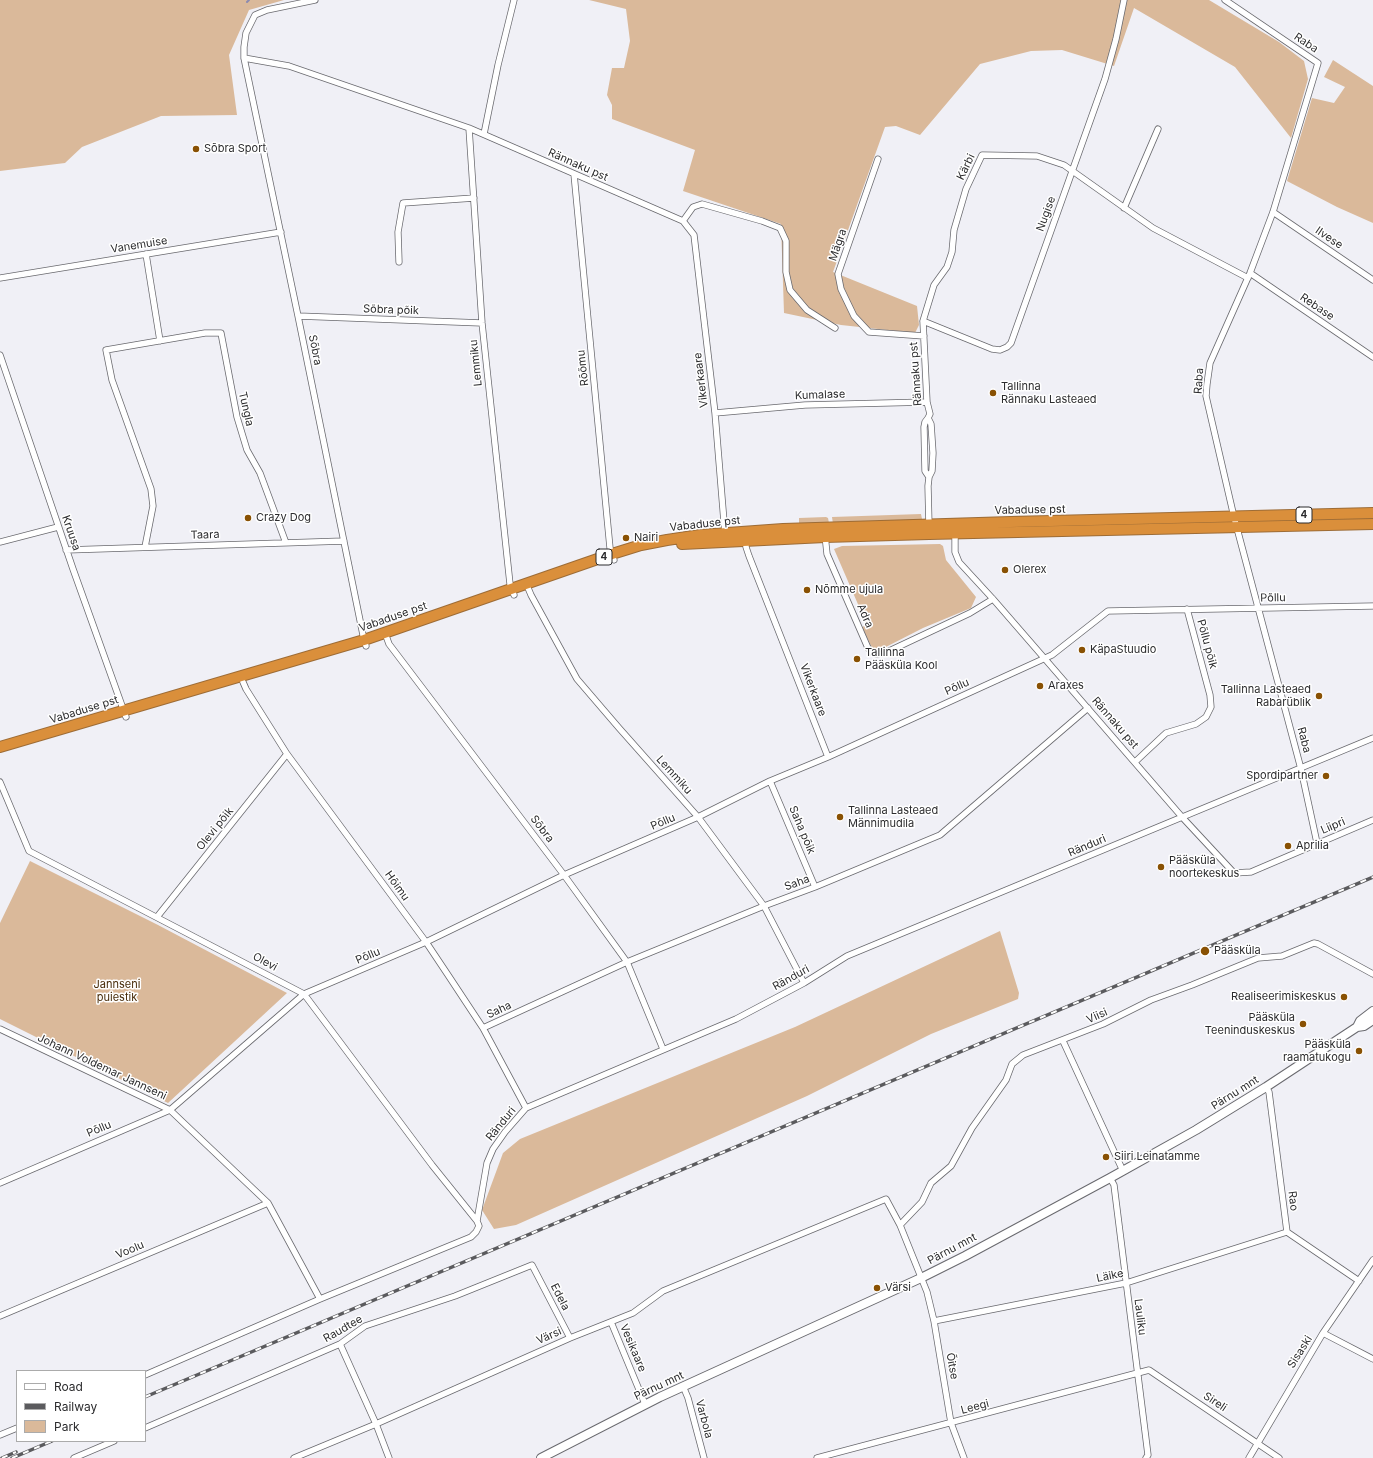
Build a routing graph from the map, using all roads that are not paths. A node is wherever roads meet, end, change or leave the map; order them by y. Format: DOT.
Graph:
graph roads {
  1 [pos="315,0"];
  2 [pos="514,0"];
  3 [pos="1124,0"];
  4 [pos="1225,0"];
  5 [pos="244,58"];
  6 [pos="469,128"];
  7 [pos="1158,129"];
  8 [pos="484,134"];
  9 [pos="878,158"];
  10 [pos="1072,170"];
  11 [pos="574,174"];
  12 [pos="474,198"];
  13 [pos="1124,208"];
  14 [pos="1273,212"];
  15 [pos="683,221"];
  16 [pos="281,232"];
  17 [pos="146,254"];
  18 [pos="399,262"];
  19 [pos="1249,275"];
  20 [pos="0,278"];
  21 [pos="1373,280"];
  22 [pos="298,316"];
  23 [pos="923,321"];
  24 [pos="482,323"];
  25 [pos="835,328"];
  26 [pos="869,332"];
  27 [pos="924,336"];
  28 [pos="160,341"];
  29 [pos="0,355"];
  30 [pos="1373,357"];
  31 [pos="927,402"];
  32 [pos="715,413"];
  33 [pos="1373,513"];
  34 [pos="1236,522"];
  35 [pos="1373,524"];
  36 [pos="58,527"];
  37 [pos="955,528"];
  38 [pos="929,529"];
  39 [pos="824,533"];
  40 [pos="726,537"];
  41 [pos="746,540"];
  42 [pos="344,541"];
  43 [pos="0,542"];
  44 [pos="286,543"];
  45 [pos="144,547"];
  46 [pos="66,550"];
  47 [pos="613,557"];
  48 [pos="528,587"];
  49 [pos="513,592"];
  50 [pos="993,599"];
  51 [pos="1373,606"];
  52 [pos="1259,608"];
  53 [pos="1187,609"];
  54 [pos="386,636"];
  55 [pos="365,643"];
  56 [pos="1045,659"];
  57 [pos="243,682"];
  58 [pos="1088,708"];
  59 [pos="125,714"];
  60 [pos="1373,738"];
  61 [pos="0,747"];
  62 [pos="0,754"];
  63 [pos="287,754"];
  64 [pos="828,757"];
  65 [pos="1135,762"];
  66 [pos="1301,769"];
  67 [pos="770,781"];
  68 [pos="0,782"];
  69 [pos="698,817"];
  70 [pos="1182,817"];
  71 [pos="1373,820"];
  72 [pos="1317,843"];
  73 [pos="1234,873"];
  74 [pos="564,875"];
  75 [pos="815,887"];
  76 [pos="764,906"];
  77 [pos="157,917"];
  78 [pos="426,942"];
  79 [pos="627,962"];
  80 [pos="1373,974"];
  81 [pos="804,984"];
  82 [pos="304,994"];
  83 [pos="1373,1011"];
  84 [pos="1373,1020"];
  85 [pos="483,1028"];
  86 [pos="1357,1028"];
  87 [pos="0,1029"];
  88 [pos="6,1032"];
  89 [pos="0,1035"];
  90 [pos="1062,1041"];
  91 [pos="663,1049"];
  92 [pos="1266,1087"];
  93 [pos="526,1108"];
  94 [pos="170,1110"];
  95 [pos="1123,1171"];
  96 [pos="1110,1178"];
  97 [pos="0,1183"];
  98 [pos="268,1203"];
  99 [pos="477,1221"];
  100 [pos="900,1225"];
  101 [pos="1287,1232"];
  102 [pos="1373,1260"];
  103 [pos="532,1265"];
  104 [pos="921,1278"];
  105 [pos="1359,1281"];
  106 [pos="1126,1283"];
  107 [pos="320,1299"];
  108 [pos="0,1316"];
  109 [pos="934,1321"];
  110 [pos="611,1322"];
  111 [pos="1324,1333"];
  112 [pos="570,1338"];
  113 [pos="340,1344"];
  114 [pos="1373,1359"];
  115 [pos="1137,1372"];
  116 [pos="146,1375"];
  117 [pos="683,1386"];
  118 [pos="645,1404"];
  119 [pos="376,1424"];
  120 [pos="951,1424"];
  121 [pos="16,1428"];
  122 [pos="146,1428"];
  123 [pos="0,1435"];
  124 [pos="112,1442"];
  125 [pos="1258,1444"];
  126 [pos="74,1458"];
  127 [pos="294,1458"];
  128 [pos="389,1458"];
  129 [pos="541,1458"];
  130 [pos="704,1458"];
  131 [pos="817,1458"];
  132 [pos="964,1458"];
  133 [pos="1146,1458"];
  134 [pos="1249,1458"];
  135 [pos="1279,1458"];
  1 -- 5 [label="street"];
  2 -- 8 [label="street"];
  3 -- 10 [label="street, Nugise"];
  4 -- 14 [label="street, Raba"];
  5 -- 6 [label="street, Rännaku pst"];
  5 -- 16 [label="street, Sõbra"];
  6 -- 8 [label="street, Rännaku pst"];
  6 -- 12 [label="street, Lemmiku"];
  7 -- 13 [label="street"];
  8 -- 11 [label="street, Rännaku pst"];
  9 -- 26 [label="street, Mägra"];
  10 -- 13 [label="street, Kärbi"];
  10 -- 23 [label="street, Kärbi"];
  10 -- 23 [label="street, Nugise"];
  11 -- 15 [label="street, Rännaku pst"];
  11 -- 47 [label="street, Rõõmu"];
  12 -- 18 [label="street"];
  12 -- 24 [label="street, Lemmiku"];
  13 -- 19 [label="street, Kärbi"];
  14 -- 19 [label="street, Raba"];
  14 -- 21 [label="street, Ilvese"];
  15 -- 25 [label="street"];
  15 -- 32 [label="street, Vikerkaare"];
  16 -- 17 [label="street, Vanemuise"];
  16 -- 22 [label="street, Sõbra"];
  17 -- 20 [label="street, Vanemuise"];
  17 -- 28 [label="street"];
  19 -- 30 [label="street, Rebase"];
  19 -- 34 [label="street, Raba"];
  22 -- 24 [label="street, Sõbra põik"];
  22 -- 42 [label="street, Sõbra"];
  23 -- 27 [label="street, Kärbi"];
  24 -- 49 [label="street, Lemmiku"];
  26 -- 27 [label="street, Rännaku pst"];
  27 -- 31 [label="street, Rännaku pst"];
  28 -- 44 [label="street, Tungla"];
  28 -- 45 [label="street, Tungla"];
  29 -- 36 [label="street, Kruusa"];
  31 -- 32 [label="street, Kumalase"];
  31 -- 38 [label="street, Rännaku pst"];
  32 -- 40 [label="street, Vikerkaare"];
  33 -- 34 [label="highway, Vabaduse pst / 4"];
  34 -- 35 [label="highway, Vabaduse pst / 4"];
  34 -- 37 [label="highway, Vabaduse pst / 4"];
  34 -- 52 [label="street, Raba"];
  36 -- 43 [label="street"];
  36 -- 46 [label="street, Kruusa"];
  37 -- 38 [label="highway, Vabaduse pst / 4"];
  37 -- 50 [label="street, Rännaku pst"];
  38 -- 39 [label="highway, Vabaduse pst / 4"];
  39 -- 40 [label="highway, Vabaduse pst / 4"];
  39 -- 41 [label="highway, Vabaduse pst / 4"];
  39 -- 50 [label="street, Adra"];
  40 -- 41 [label="highway, Vabaduse pst / 4"];
  40 -- 47 [label="highway, Vabaduse pst / 4"];
  41 -- 64 [label="street, Vikerkaare"];
  42 -- 44 [label="street, Taara"];
  42 -- 55 [label="street, Sõbra"];
  44 -- 45 [label="street, Taara"];
  45 -- 46 [label="street, Taara"];
  46 -- 59 [label="street, Kruusa"];
  47 -- 48 [label="highway, Vabaduse pst / 4"];
  48 -- 49 [label="highway, Vabaduse pst / 4"];
  48 -- 69 [label="street, Lemmiku"];
  49 -- 54 [label="highway, Vabaduse pst / 4"];
  50 -- 56 [label="street, Rännaku pst"];
  51 -- 52 [label="street, Põllu"];
  52 -- 53 [label="street, Põllu"];
  52 -- 66 [label="street, Raba"];
  53 -- 56 [label="street, Põllu"];
  53 -- 65 [label="street, Põllu põik"];
  54 -- 55 [label="highway, Vabaduse pst / 4"];
  54 -- 74 [label="street, Sõbra"];
  55 -- 57 [label="highway, Vabaduse pst / 4"];
  55 -- 59 [label="highway, Vabaduse pst / 4"];
  56 -- 58 [label="street, Rännaku pst"];
  56 -- 64 [label="street, Põllu"];
  57 -- 59 [label="highway, Vabaduse pst / 4"];
  57 -- 63 [label="street, Hõimu"];
  58 -- 65 [label="street, Rännaku pst"];
  58 -- 75 [label="street, Saha"];
  59 -- 61 [label="highway, Vabaduse pst / 4"];
  59 -- 62 [label="highway, Vabaduse pst / 4"];
  60 -- 66 [label="street"];
  63 -- 77 [label="street, Olevi põik"];
  63 -- 78 [label="street, Hõimu"];
  64 -- 67 [label="street, Põllu"];
  65 -- 70 [label="street, Rännaku pst"];
  66 -- 70 [label="street"];
  66 -- 72 [label="street, Raba"];
  67 -- 69 [label="street, Põllu"];
  67 -- 75 [label="street, Saha põik"];
  68 -- 77 [label="street, Olevi"];
  69 -- 74 [label="street, Põllu"];
  69 -- 76 [label="street, Lemmiku"];
  70 -- 73 [label="street, Rännaku pst"];
  70 -- 81 [label="street, Ränduri"];
  71 -- 72 [label="street, Liipri"];
  72 -- 73 [label="street, Liipri"];
  74 -- 78 [label="street, Põllu"];
  74 -- 79 [label="street, Sõbra"];
  75 -- 76 [label="street, Saha"];
  76 -- 79 [label="street, Saha"];
  76 -- 81 [label="street, Lemmiku"];
  77 -- 82 [label="street, Olevi"];
  78 -- 82 [label="street, Põllu"];
  78 -- 85 [label="street, Hõimu"];
  79 -- 85 [label="street, Saha"];
  79 -- 91 [label="street, Sõbra"];
  80 -- 90 [label="street, Viisi"];
  81 -- 91 [label="street, Ränduri"];
  82 -- 94 [label="street, Põllu"];
  82 -- 99 [label="street, Olevi"];
  83 -- 86 [label="main road, Pärnu mnt"];
  84 -- 86 [label="main road, Pärnu mnt"];
  85 -- 93 [label="street, Hõimu"];
  86 -- 92 [label="main road, Pärnu mnt"];
  87 -- 88 [label="street, Johann Voldemar Jannseni"];
  88 -- 89 [label="street"];
  88 -- 94 [label="street, Johann Voldemar Jannseni"];
  90 -- 95 [label="street"];
  90 -- 100 [label="street, Viisi"];
  91 -- 93 [label="street, Ränduri"];
  92 -- 95 [label="main road, Pärnu mnt"];
  92 -- 101 [label="street, Rao"];
  93 -- 99 [label="street, Ränduri"];
  94 -- 97 [label="street, Põllu"];
  94 -- 98 [label="street, Johann Voldemar Jannseni"];
  95 -- 96 [label="main road, Pärnu mnt"];
  96 -- 104 [label="main road, Pärnu mnt"];
  96 -- 106 [label="street, Lauliku"];
  98 -- 107 [label="street, Johann Voldemar Jannseni"];
  98 -- 108 [label="street, Voolu"];
  99 -- 107 [label="street"];
  100 -- 104 [label="street, Värsi"];
  100 -- 110 [label="street, Värsi"];
  101 -- 105 [label="street"];
  101 -- 106 [label="street, Läike"];
  102 -- 105 [label="street, Sisaski"];
  103 -- 112 [label="street, Edela"];
  103 -- 113 [label="street, Raudtee"];
  104 -- 109 [label="street, Õitse"];
  104 -- 117 [label="main road, Pärnu mnt"];
  105 -- 111 [label="street, Sisaski"];
  106 -- 109 [label="street, Läike"];
  106 -- 115 [label="street, Lauliku"];
  107 -- 116 [label="street"];
  109 -- 120 [label="street, Õitse"];
  110 -- 112 [label="street, Värsi"];
  110 -- 118 [label="street, Vesikaare"];
  111 -- 114 [label="street"];
  111 -- 125 [label="street, Sisaski"];
  112 -- 119 [label="street, Värsi"];
  113 -- 119 [label="street"];
  113 -- 122 [label="street, Raudtee"];
  115 -- 120 [label="street, Leegi"];
  115 -- 125 [label="street, Sireli"];
  115 -- 133 [label="street, Lauliku"];
  117 -- 118 [label="main road, Pärnu mnt"];
  117 -- 130 [label="street, Varbola"];
  118 -- 129 [label="main road, Pärnu mnt"];
  119 -- 127 [label="street, Värsi"];
  119 -- 128 [label="street"];
  120 -- 131 [label="street, Leegi"];
  120 -- 132 [label="street, Õitse"];
  121 -- 123 [label="street"];
  124 -- 126 [label="street"];
  125 -- 134 [label="street, Sisaski"];
  125 -- 135 [label="street, Sireli"];
}
